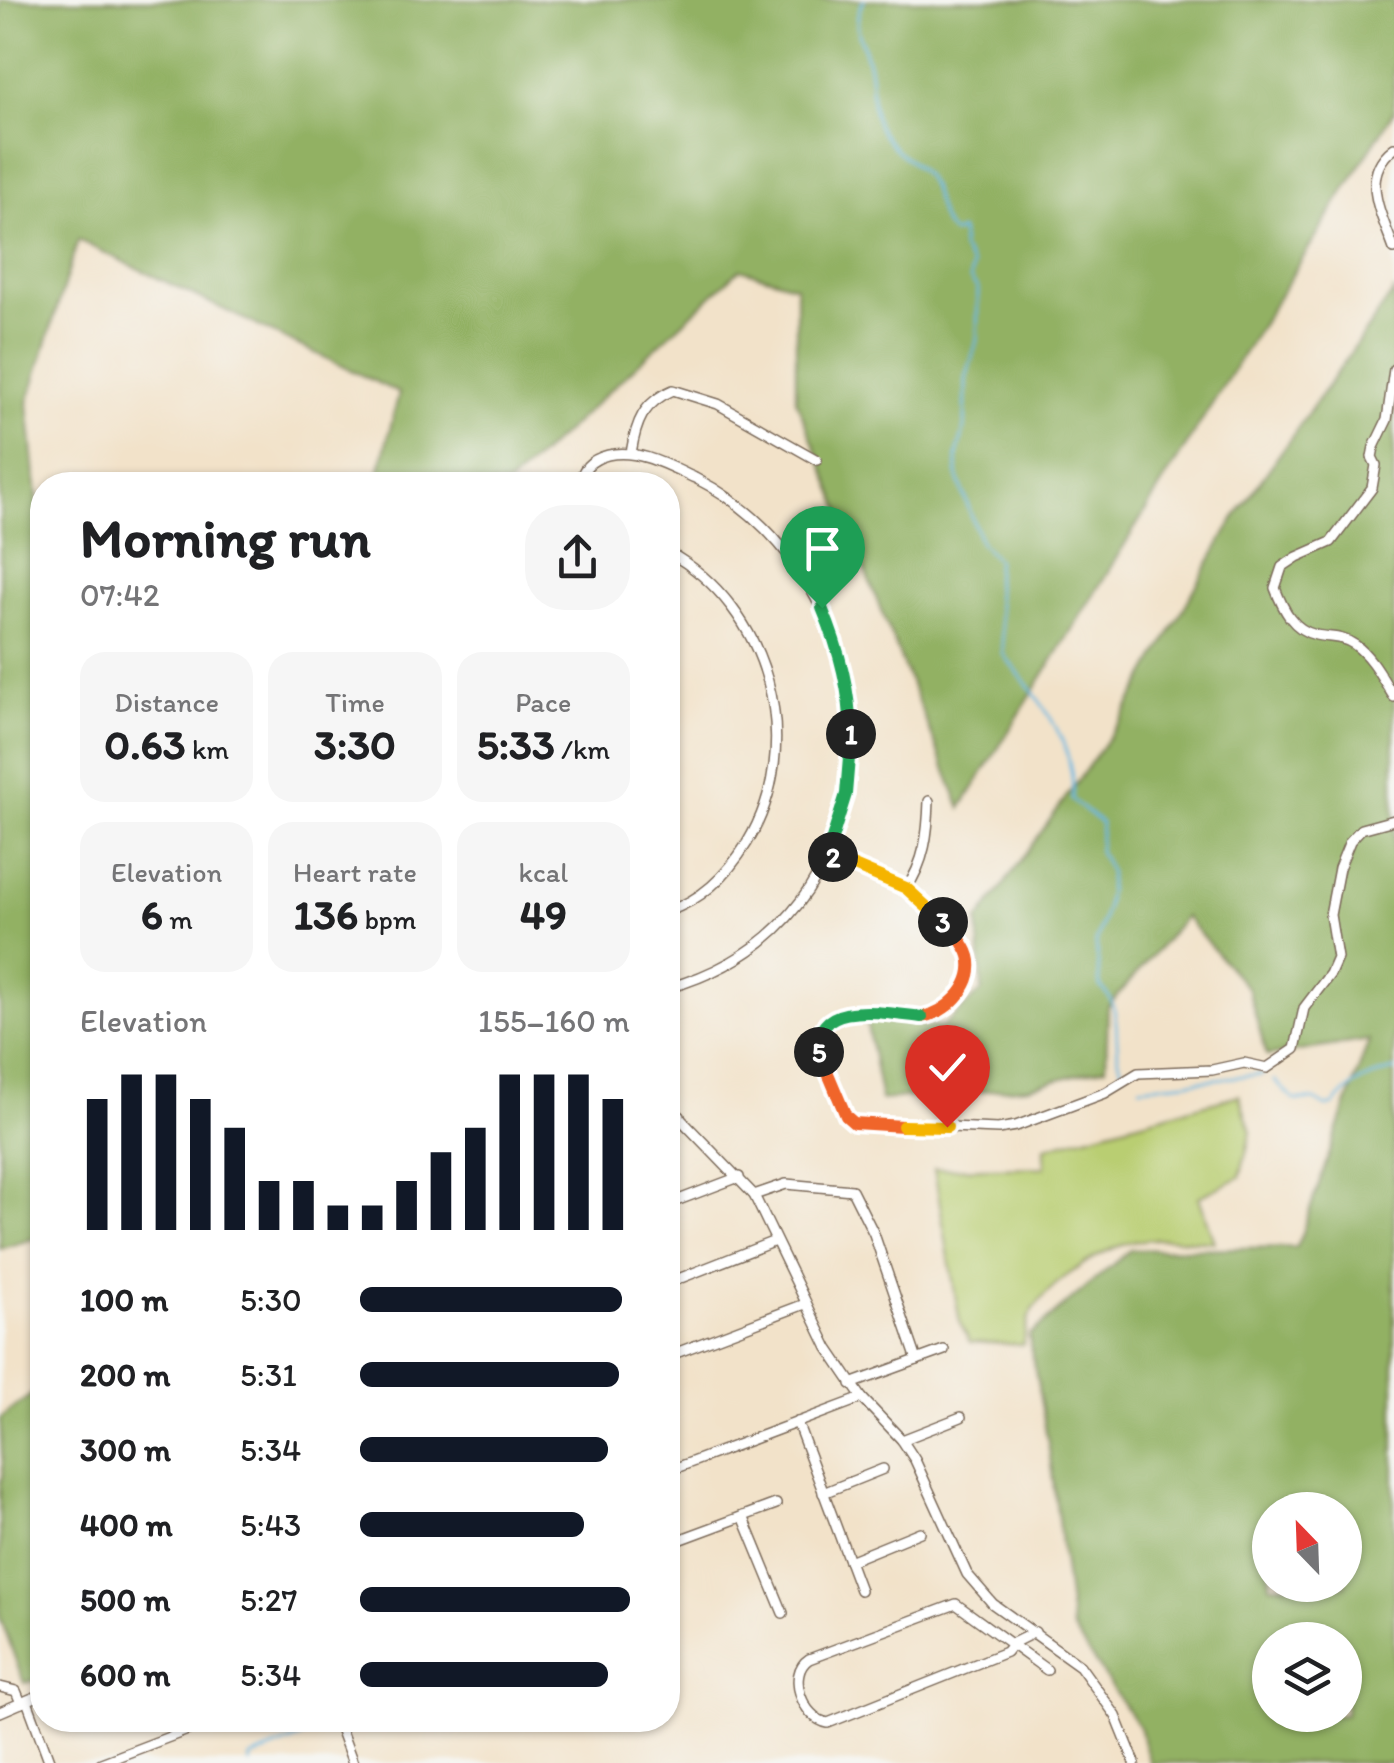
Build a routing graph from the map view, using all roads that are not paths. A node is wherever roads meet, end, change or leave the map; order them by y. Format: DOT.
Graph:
graph roads {
  1 [pos="1394,148"];
  2 [pos="1394,249"];
  3 [pos="1394,370"];
  4 [pos="632,453"];
  5 [pos="817,460"];
  6 [pos="583,472"];
  7 [pos="678,472"];
  8 [pos="680,473"];
  9 [pos="680,561"];
  10 [pos="1394,697"];
  11 [pos="929,800"];
  12 [pos="1394,820"];
  13 [pos="827,855"];
  14 [pos="906,888"];
  15 [pos="680,906"];
  16 [pos="680,984"];
  17 [pos="680,1116"];
  18 [pos="740,1177"];
  19 [pos="754,1195"];
  20 [pos="680,1200"];
  21 [pos="775,1241"];
  22 [pos="680,1277"];
  23 [pos="805,1304"];
  24 [pos="944,1350"];
  25 [pos="680,1351"];
  26 [pos="917,1360"];
  27 [pos="852,1384"];
  28 [pos="862,1398"];
  29 [pos="961,1417"];
  30 [pos="797,1422"];
  31 [pos="902,1440"];
  32 [pos="680,1466"];
  33 [pos="884,1470"];
  34 [pos="823,1493"];
  35 [pos="776,1504"];
  36 [pos="743,1516"];
  37 [pos="920,1532"];
  38 [pos="680,1540"];
  39 [pos="849,1561"];
  40 [pos="860,1590"];
  41 [pos="783,1613"];
  42 [pos="1035,1632"];
  43 [pos="1012,1643"];
  44 [pos="1048,1670"];
  45 [pos="0,1686"];
  46 [pos="0,1697"];
  47 [pos="30,1699"];
  48 [pos="24,1702"];
  49 [pos="4,1710"];
  50 [pos="30,1716"];
  51 [pos="37,1732"];
  52 [pos="182,1732"];
  53 [pos="341,1732"];
  54 [pos="101,1762"];
  55 [pos="50,1763"];
  56 [pos="352,1763"];
  57 [pos="1135,1763"];
  1 -- 2 [label="street"];
  3 -- 10 [label="street"];
  4 -- 5 [label="street"];
  4 -- 6 [label="street"];
  4 -- 7 [label="street"];
  8 -- 13 [label="street"];
  9 -- 15 [label="street"];
  11 -- 14 [label="street"];
  12 -- 14 [label="street"];
  13 -- 14 [label="street"];
  13 -- 16 [label="street"];
  17 -- 18 [label="street"];
  18 -- 19 [label="street"];
  18 -- 20 [label="street"];
  19 -- 21 [label="street"];
  19 -- 26 [label="street"];
  21 -- 22 [label="street"];
  21 -- 23 [label="street"];
  23 -- 25 [label="street"];
  23 -- 27 [label="street"];
  24 -- 26 [label="street"];
  26 -- 27 [label="street"];
  27 -- 28 [label="street"];
  28 -- 30 [label="street"];
  28 -- 31 [label="street"];
  29 -- 31 [label="street"];
  30 -- 32 [label="street"];
  30 -- 34 [label="street"];
  31 -- 42 [label="street"];
  33 -- 34 [label="street"];
  34 -- 39 [label="street"];
  35 -- 36 [label="street"];
  36 -- 38 [label="street"];
  36 -- 41 [label="street"];
  37 -- 39 [label="street"];
  39 -- 40 [label="street"];
  42 -- 43 [label="street"];
  42 -- 57 [label="street"];
  43 -- 43 [label="street"];
  43 -- 44 [label="street"];
  45 -- 48 [label="street"];
  46 -- 49 [label="street"];
  47 -- 48 [label="street"];
  48 -- 49 [label="street"];
  48 -- 50 [label="street"];
  51 -- 55 [label="street"];
  52 -- 54 [label="street"];
  53 -- 56 [label="street"];
}
